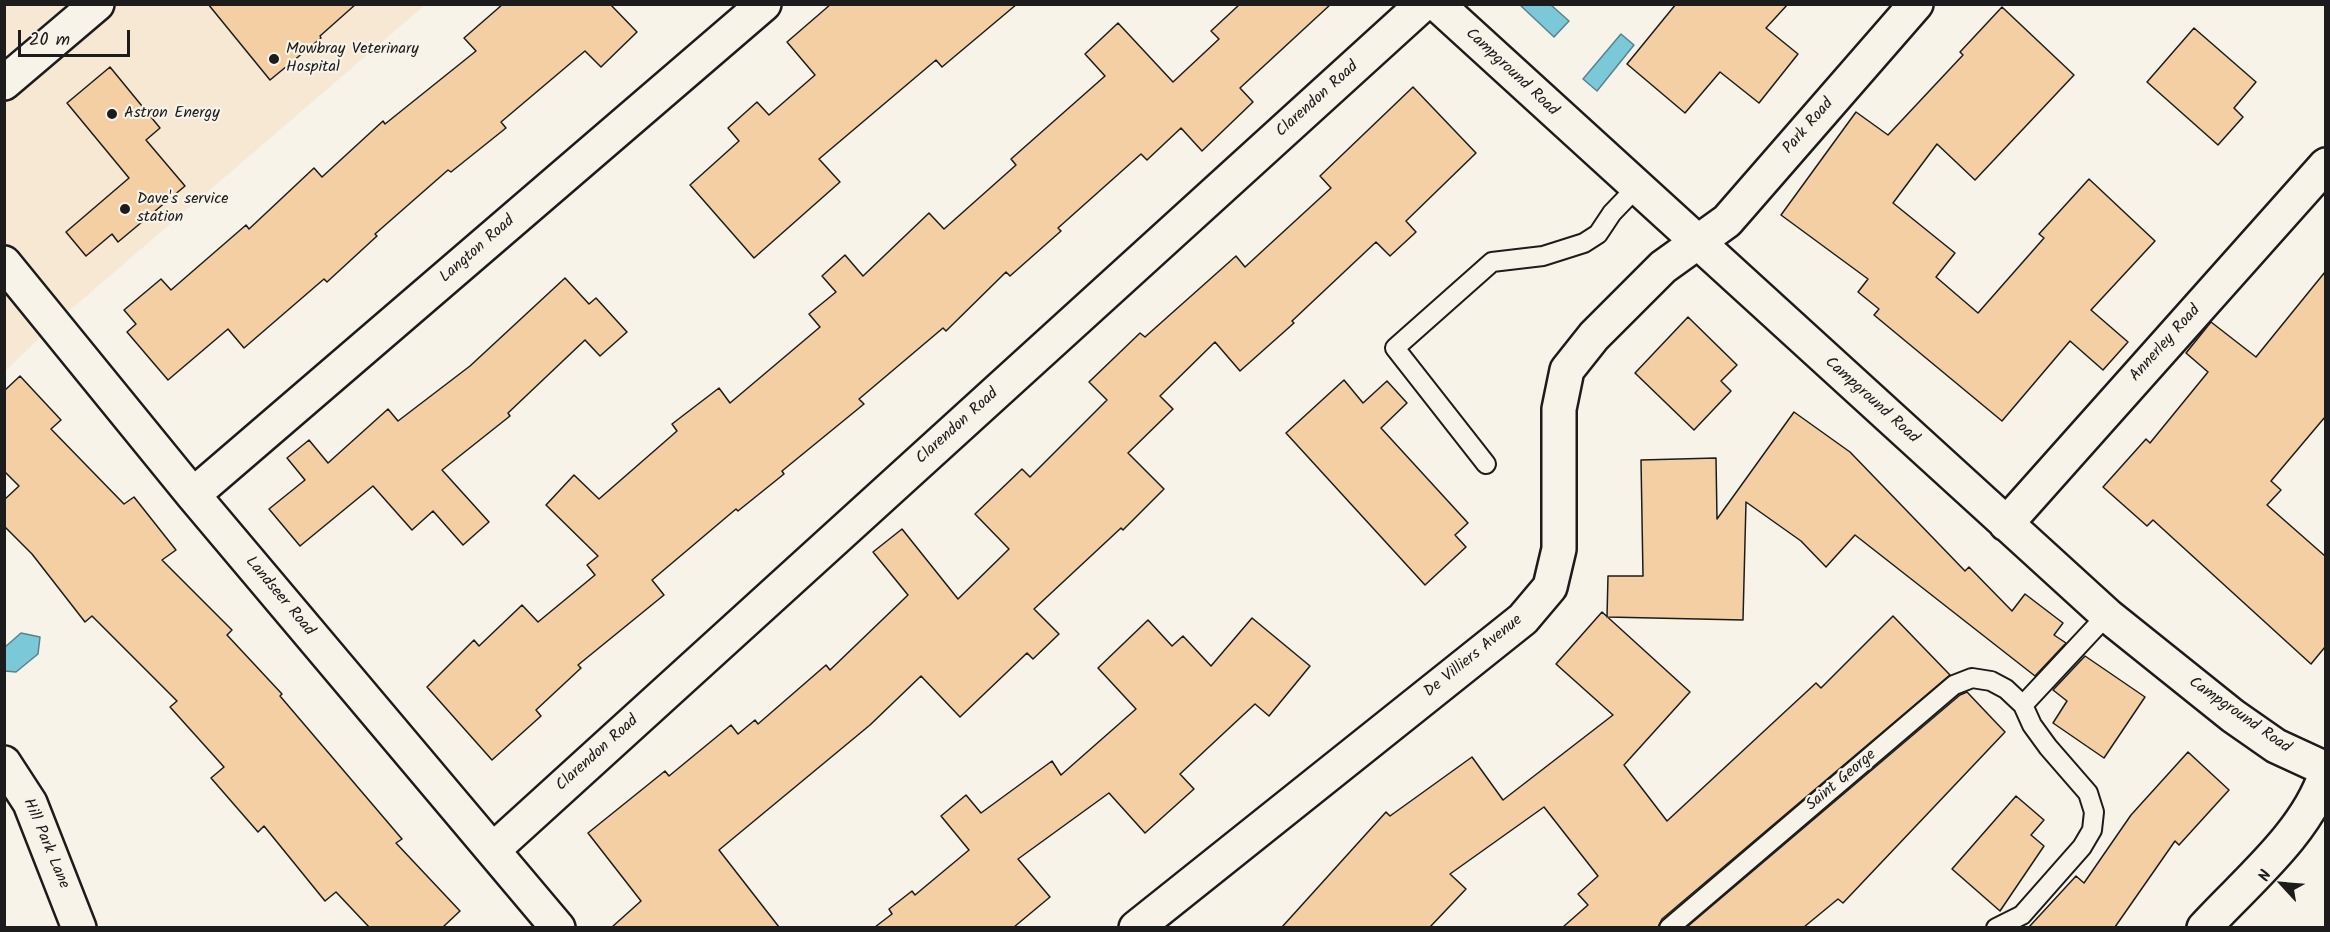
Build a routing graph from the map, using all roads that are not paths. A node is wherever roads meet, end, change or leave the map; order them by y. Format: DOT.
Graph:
graph roads {
  1 [pos="97,4"];
  2 [pos="764,4"];
  3 [pos="1424,4"];
  4 [pos="1437,4"];
  5 [pos="1916,4"];
  6 [pos="4,83"];
  7 [pos="2325,165"];
  8 [pos="1636,188"];
  9 [pos="1696,242"];
  10 [pos="4,263"];
  11 [pos="1486,464"];
  12 [pos="193,495"];
  13 [pos="2006,524"];
  14 [pos="2106,615"];
  15 [pos="2023,705"];
  16 [pos="4,763"];
  17 [pos="2325,771"];
  18 [pos="2318,812"];
  19 [pos="493,850"];
  20 [pos="79,927"];
  21 [pos="558,927"];
  22 [pos="1136,927"];
  23 [pos="1669,927"];
  24 [pos="1995,927"];
  25 [pos="2204,927"];
  1 -- 6 [label="street"];
  2 -- 12 [label="street, Langton Road"];
  3 -- 19 [label="street, Clarendon Road"];
  4 -- 8 [label="street, Campground Road"];
  5 -- 9 [label="street, Park Road"];
  7 -- 13 [label="street, Annerley Road"];
  8 -- 9 [label="street, Campground Road"];
  8 -- 11 [label="lane"];
  9 -- 13 [label="street, Campground Road"];
  9 -- 22 [label="street, De Villiers Avenue"];
  10 -- 12 [label="street, Landseer Road"];
  12 -- 19 [label="street, Landseer Road"];
  13 -- 14 [label="street, Campground Road"];
  14 -- 15 [label="lane"];
  14 -- 17 [label="street, Campground Road"];
  15 -- 23 [label="lane, Saint George"];
  15 -- 24 [label="lane, Saint George"];
  16 -- 20 [label="street, Hill Park Lane"];
  17 -- 18 [label="street"];
  18 -- 25 [label="street"];
  19 -- 21 [label="street, Landseer Road"];
}
